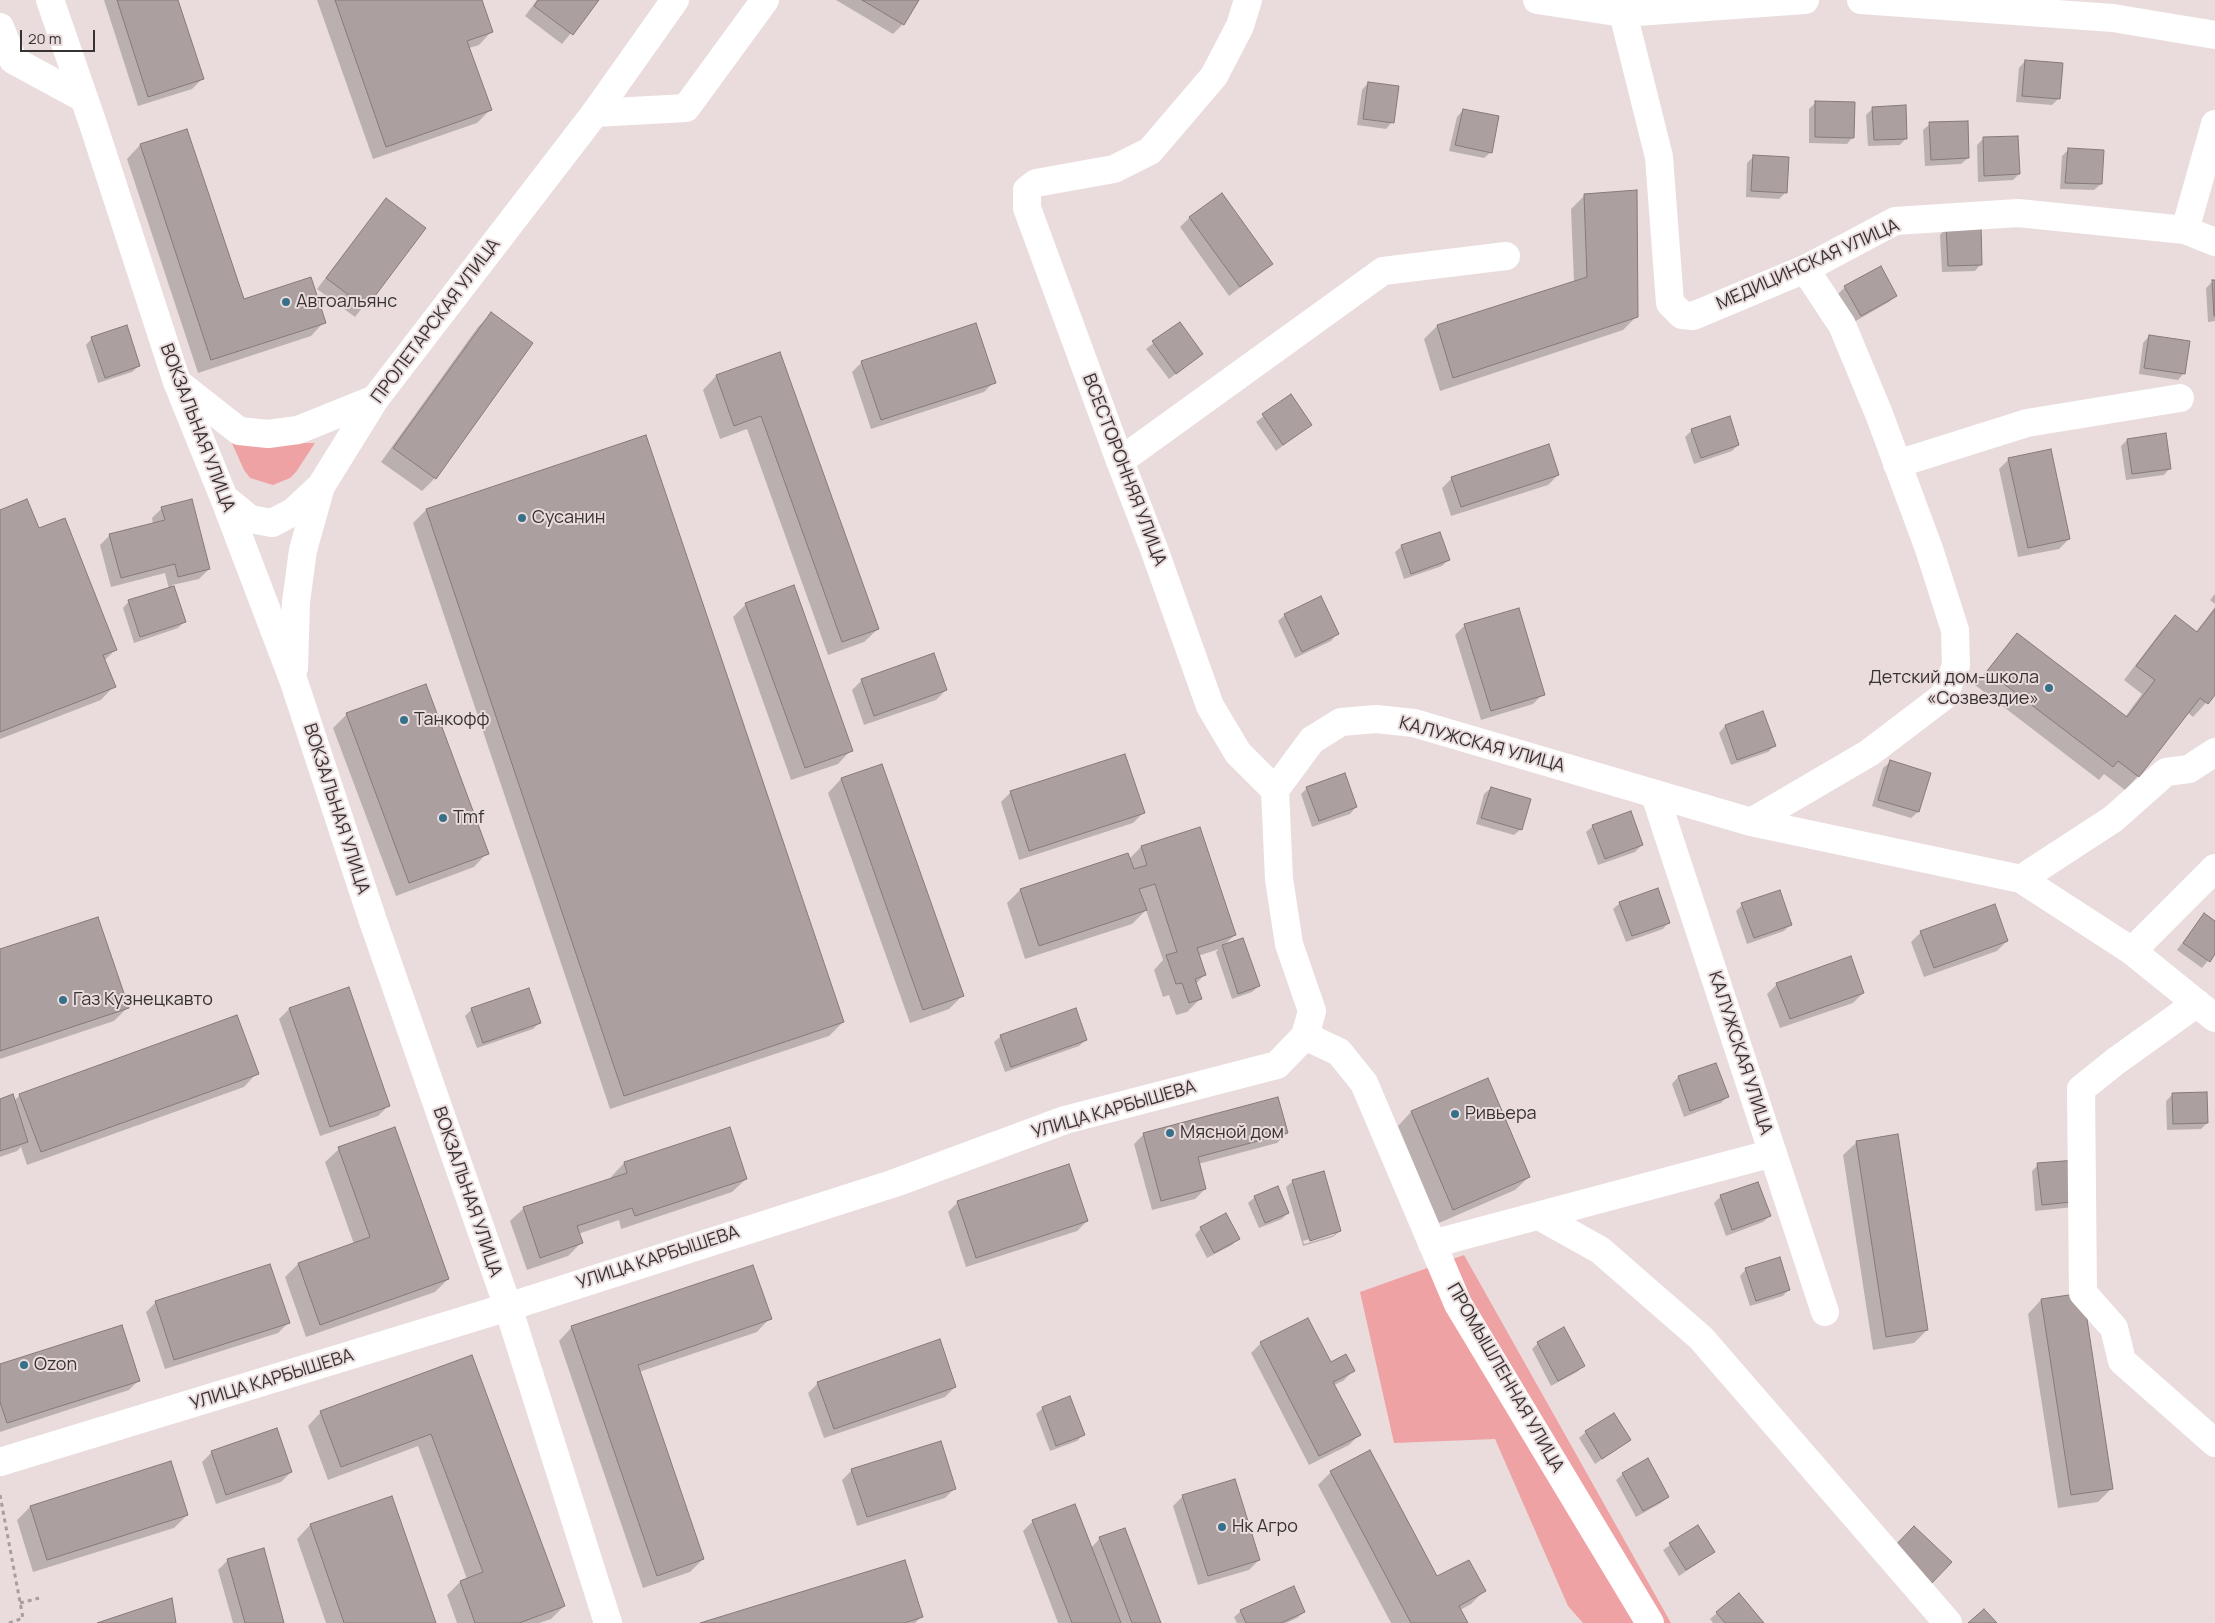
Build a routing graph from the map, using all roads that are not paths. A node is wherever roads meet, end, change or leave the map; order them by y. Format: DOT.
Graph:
graph roads {
  1 [pos="50,0"];
  2 [pos="675,0"];
  3 [pos="765,0"];
  4 [pos="1248,0"];
  5 [pos="1537,0"];
  6 [pos="1805,0"];
  7 [pos="1861,0"];
  8 [pos="1623,13"];
  9 [pos="0,27"];
  10 [pos="2215,35"];
  11 [pos="83,98"];
  12 [pos="595,113"];
  13 [pos="2215,124"];
  14 [pos="2185,230"];
  15 [pos="2215,242"];
  16 [pos="1506,256"];
  17 [pos="1805,269"];
  18 [pos="177,382"];
  19 [pos="2180,398"];
  20 [pos="375,399"];
  21 [pos="1120,461"];
  22 [pos="1897,464"];
  23 [pos="321,486"];
  24 [pos="224,498"];
  25 [pos="294,682"];
  26 [pos="2215,752"];
  27 [pos="1275,790"];
  28 [pos="1655,795"];
  29 [pos="1751,822"];
  30 [pos="2215,868"];
  31 [pos="2021,879"];
  32 [pos="2132,951"];
  33 [pos="2210,1013"];
  34 [pos="1305,1036"];
  35 [pos="1773,1153"];
  36 [pos="1539,1216"];
  37 [pos="1432,1244"];
  38 [pos="508,1307"];
  39 [pos="1825,1312"];
  40 [pos="2215,1443"];
  41 [pos="0,1462"];
  42 [pos="608,1623"];
  43 [pos="1650,1623"];
  44 [pos="1948,1623"];
  1 -- 11 [label="street, ВОКЗАЛЬНАЯ УЛИЦА"];
  2 -- 12 [label="street, ПРОЛЕТАРСКАЯ УЛИЦА"];
  3 -- 12 [label="street"];
  4 -- 21 [label="street, ВСЕСТОРОННЯЯ УЛИЦА"];
  5 -- 8 [label="street"];
  6 -- 8 [label="street"];
  7 -- 10 [label="street"];
  8 -- 17 [label="street, МЕДИЦИНСКАЯ УЛИЦА"];
  9 -- 11 [label="street"];
  11 -- 18 [label="street, ВОКЗАЛЬНАЯ УЛИЦА"];
  12 -- 20 [label="street, ПРОЛЕТАРСКАЯ УЛИЦА"];
  13 -- 14 [label="street"];
  14 -- 15 [label="street, МЕДИЦИНСКАЯ УЛИЦА"];
  14 -- 17 [label="street, МЕДИЦИНСКАЯ УЛИЦА"];
  16 -- 21 [label="street"];
  17 -- 22 [label="street"];
  18 -- 20 [label="street"];
  18 -- 24 [label="street, ВОКЗАЛЬНАЯ УЛИЦА"];
  19 -- 22 [label="street"];
  20 -- 23 [label="street, ПРОЛЕТАРСКАЯ УЛИЦА"];
  21 -- 27 [label="street, ВСЕСТОРОННЯЯ УЛИЦА"];
  22 -- 29 [label="street"];
  23 -- 24 [label="street"];
  23 -- 25 [label="street, ПРОЛЕТАРСКАЯ УЛИЦА"];
  24 -- 25 [label="street, ВОКЗАЛЬНАЯ УЛИЦА"];
  25 -- 38 [label="street, ВОКЗАЛЬНАЯ УЛИЦА"];
  26 -- 31 [label="street"];
  27 -- 28 [label="street, КАЛУЖСКАЯ УЛИЦА"];
  27 -- 34 [label="street"];
  28 -- 29 [label="street, КАЛУЖСКАЯ УЛИЦА"];
  28 -- 35 [label="street, КАЛУЖСКАЯ УЛИЦА"];
  29 -- 31 [label="street, КАЛУЖСКАЯ УЛИЦА"];
  30 -- 32 [label="street"];
  31 -- 32 [label="street, КАЛУЖСКАЯ УЛИЦА"];
  32 -- 33 [label="street, КАЛУЖСКАЯ УЛИЦА"];
  33 -- 40 [label="street"];
  34 -- 37 [label="street, ПРОМЫШЛЕННАЯ УЛИЦА"];
  34 -- 38 [label="street, УЛИЦА КАРБЫШЕВА"];
  35 -- 36 [label="street"];
  35 -- 39 [label="street, КАЛУЖСКАЯ УЛИЦА"];
  36 -- 37 [label="street"];
  36 -- 44 [label="street"];
  37 -- 43 [label="street, ПРОМЫШЛЕННАЯ УЛИЦА"];
  38 -- 41 [label="street, УЛИЦА КАРБЫШЕВА"];
  38 -- 42 [label="street, ВОКЗАЛЬНАЯ УЛИЦА"];
}
